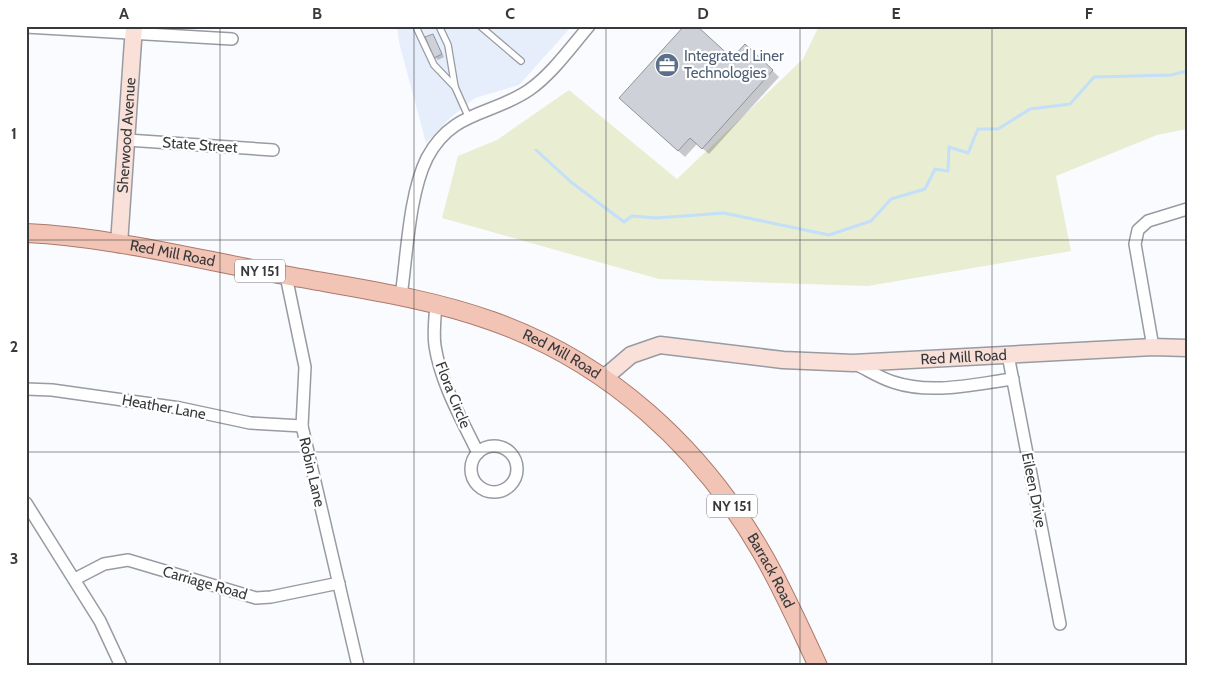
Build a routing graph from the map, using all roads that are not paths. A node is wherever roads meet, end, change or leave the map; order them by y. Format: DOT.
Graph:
graph roads {
  1 [pos="26,26"];
  2 [pos="418,26"];
  3 [pos="439,26"];
  4 [pos="480,26"];
  5 [pos="589,26"];
  6 [pos="134,30"];
  7 [pos="232,39"];
  8 [pos="521,61"];
  9 [pos="454,87"];
  10 [pos="468,116"];
  11 [pos="127,140"];
  12 [pos="272,150"];
  13 [pos="1187,209"];
  14 [pos="26,233"];
  15 [pos="119,244"];
  16 [pos="286,276"];
  17 [pos="401,296"];
  18 [pos="436,304"];
  19 [pos="1153,347"];
  20 [pos="1187,348"];
  21 [pos="1008,355"];
  22 [pos="853,363"];
  23 [pos="604,378"];
  24 [pos="1013,379"];
  25 [pos="26,389"];
  26 [pos="302,426"];
  27 [pos="478,453"];
  28 [pos="26,503"];
  29 [pos="75,579"];
  30 [pos="339,583"];
  31 [pos="1060,624"];
  32 [pos="121,666"];
  33 [pos="358,666"];
  34 [pos="818,666"];
  1 -- 6 [label="street"];
  2 -- 9 [label="lane"];
  3 -- 9 [label="lane"];
  4 -- 8 [label="lane"];
  5 -- 10 [label="street"];
  6 -- 7 [label="street"];
  6 -- 11 [label="street, Sherwood Avenue"];
  9 -- 10 [label="lane"];
  10 -- 17 [label="street"];
  11 -- 12 [label="street, State Street"];
  11 -- 15 [label="street, Sherwood Avenue"];
  13 -- 19 [label="street"];
  14 -- 15 [label="main road, Red Mill Road / NY 151"];
  15 -- 16 [label="main road, Red Mill Road / NY 151"];
  16 -- 17 [label="main road, Red Mill Road / NY 151"];
  16 -- 26 [label="street, Robin Lane"];
  17 -- 18 [label="main road, Red Mill Road / NY 151"];
  18 -- 23 [label="main road, Red Mill Road / NY 151"];
  18 -- 27 [label="street, Flora Circle"];
  19 -- 20 [label="street, Red Mill Road"];
  19 -- 21 [label="street, Red Mill Road"];
  21 -- 22 [label="street, Red Mill Road"];
  21 -- 24 [label="street, Eileen Drive"];
  22 -- 23 [label="street, Red Mill Road"];
  22 -- 24 [label="street"];
  23 -- 34 [label="main road, Barrack Road / NY 151"];
  24 -- 31 [label="street, Eileen Drive"];
  25 -- 26 [label="street, Heather Lane"];
  26 -- 30 [label="street, Robin Lane"];
  27 -- 27 [label="street"];
  28 -- 29 [label="street"];
  29 -- 30 [label="street, Carriage Road"];
  29 -- 32 [label="street"];
  30 -- 33 [label="street, Robin Lane"];
}
